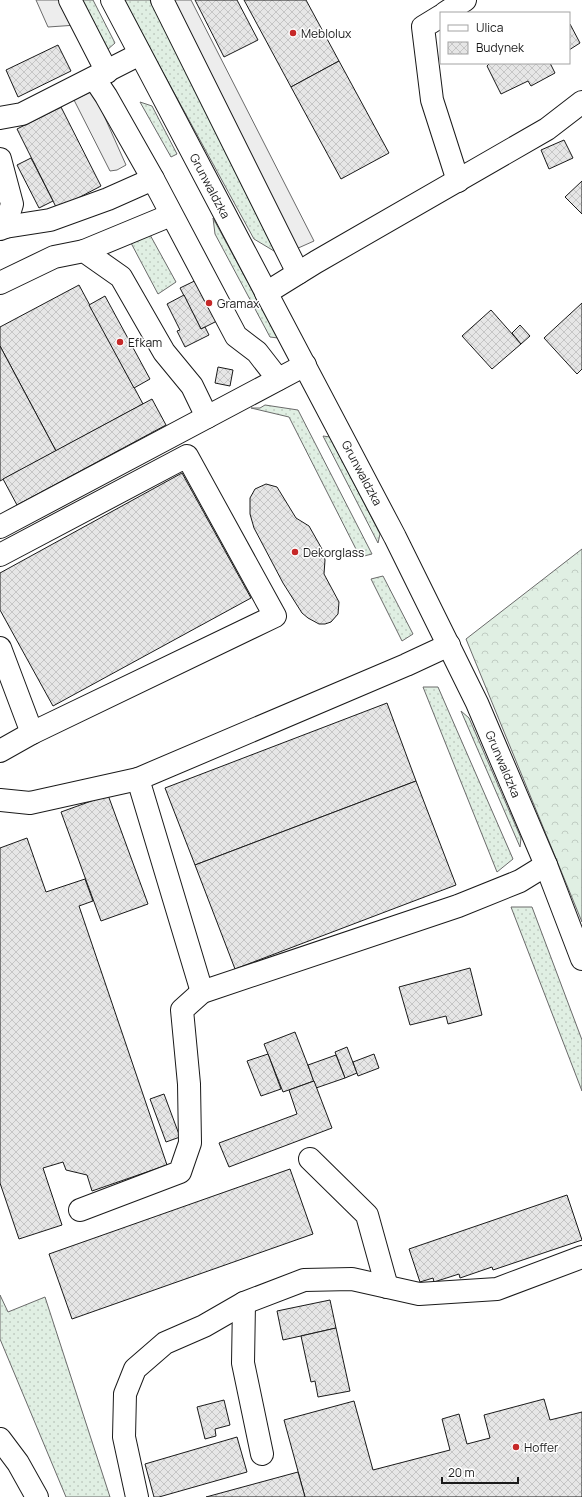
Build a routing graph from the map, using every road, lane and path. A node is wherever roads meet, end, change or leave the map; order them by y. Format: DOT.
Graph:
graph roads {
  1 [pos="70,0"];
  2 [pos="112,0"];
  3 [pos="162,0"];
  4 [pos="440,14"];
  5 [pos="140,54"];
  6 [pos="100,75"];
  7 [pos="582,102"];
  8 [pos="0,118"];
  9 [pos="0,159"];
  10 [pos="153,179"];
  11 [pos="458,181"];
  12 [pos="171,216"];
  13 [pos="2,228"];
  14 [pos="84,251"];
  15 [pos="298,273"];
  16 [pos="0,283"];
  17 [pos="266,293"];
  18 [pos="305,365"];
  19 [pos="278,379"];
  20 [pos="207,417"];
  21 [pos="0,527"];
  22 [pos="0,555"];
  23 [pos="449,645"];
  24 [pos="0,648"];
  25 [pos="32,733"];
  26 [pos="0,751"];
  27 [pos="138,779"];
  28 [pos="0,800"];
  29 [pos="546,865"];
  30 [pos="582,959"];
  31 [pos="202,992"];
  32 [pos="310,1159"];
  33 [pos="80,1210"];
  34 [pos="582,1257"];
  35 [pos="387,1287"];
  36 [pos="244,1303"];
  37 [pos="0,1439"];
  38 [pos="262,1454"];
  39 [pos="38,1497"];
  40 [pos="137,1497"];
  1 -- 6 [label="main road"];
  2 -- 5 [label="main road, Grunwaldzka"];
  3 -- 15 [label="main road"];
  4 -- 11 [label="main road"];
  5 -- 6 [label="main road"];
  5 -- 17 [label="main road, Grunwaldzka"];
  6 -- 8 [label="main road"];
  6 -- 10 [label="main road"];
  7 -- 11 [label="main road"];
  9 -- 13 [label="main road"];
  10 -- 12 [label="main road"];
  10 -- 13 [label="main road"];
  11 -- 15 [label="main road"];
  12 -- 14 [label="main road"];
  12 -- 19 [label="main road"];
  14 -- 16 [label="main road"];
  14 -- 20 [label="main road"];
  15 -- 17 [label="main road"];
  17 -- 18 [label="main road, Grunwaldzka"];
  18 -- 19 [label="main road"];
  18 -- 23 [label="main road, Grunwaldzka"];
  19 -- 20 [label="main road"];
  20 -- 21 [label="main road"];
  22 -- 25 [label="main road"];
  23 -- 27 [label="main road"];
  23 -- 29 [label="main road, Grunwaldzka"];
  24 -- 25 [label="main road"];
  25 -- 26 [label="main road"];
  27 -- 28 [label="main road"];
  27 -- 31 [label="main road"];
  29 -- 30 [label="main road, Grunwaldzka"];
  29 -- 31 [label="main road"];
  31 -- 33 [label="main road"];
  32 -- 35 [label="main road"];
  34 -- 35 [label="main road"];
  35 -- 36 [label="main road"];
  36 -- 38 [label="main road"];
  36 -- 40 [label="main road"];
  37 -- 39 [label="main road"];
}
